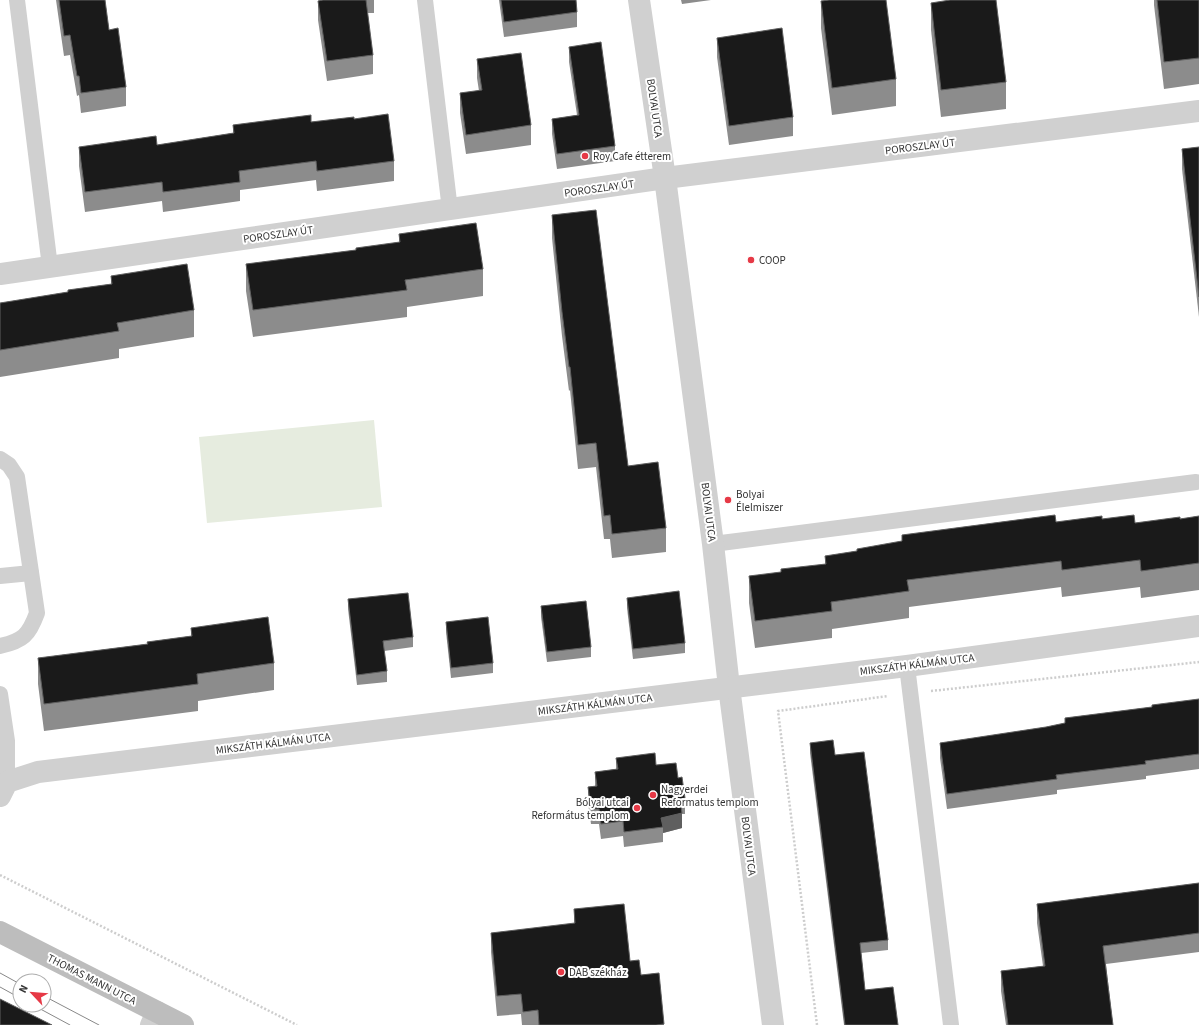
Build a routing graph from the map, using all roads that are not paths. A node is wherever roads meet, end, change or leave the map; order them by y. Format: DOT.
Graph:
graph roads {
  1 [pos="17,0"];
  2 [pos="425,0"];
  3 [pos="639,0"];
  4 [pos="1199,111"];
  5 [pos="665,178"];
  6 [pos="450,210"];
  7 [pos="50,267"];
  8 [pos="0,274"];
  9 [pos="0,459"];
  10 [pos="1196,482"];
  11 [pos="713,544"];
  12 [pos="31,574"];
  13 [pos="0,576"];
  14 [pos="1199,626"];
  15 [pos="0,646"];
  16 [pos="907,666"];
  17 [pos="729,687"];
  18 [pos="0,694"];
  19 [pos="4,742"];
  20 [pos="4,789"];
  21 [pos="0,932"];
  22 [pos="154,1019"];
  23 [pos="183,1025"];
  24 [pos="773,1025"];
  25 [pos="951,1025"];
  1 -- 7 [label="lane"];
  2 -- 6 [label="lane"];
  3 -- 5 [label="street, BOLYAI UTCA"];
  4 -- 5 [label="street, POROSZLAY ÚT"];
  5 -- 6 [label="street, POROSZLAY ÚT"];
  5 -- 11 [label="street, BOLYAI UTCA"];
  6 -- 7 [label="street, POROSZLAY ÚT"];
  7 -- 8 [label="street, POROSZLAY ÚT"];
  9 -- 12 [label="lane"];
  10 -- 11 [label="lane"];
  11 -- 17 [label="street, BOLYAI UTCA"];
  12 -- 13 [label="lane"];
  12 -- 15 [label="lane"];
  14 -- 16 [label="street, MIKSZÁTH KÁLMÁN UTCA"];
  16 -- 17 [label="street, MIKSZÁTH KÁLMÁN UTCA"];
  16 -- 25 [label="lane"];
  17 -- 20 [label="street, MIKSZÁTH KÁLMÁN UTCA"];
  17 -- 24 [label="street, BOLYAI UTCA"];
  18 -- 19 [label="lane"];
  19 -- 20 [label="lane"];
  21 -- 22 [label="street, THOMAS MANN UTCA"];
  22 -- 23 [label="street, THOMAS MANN UTCA"];
}
